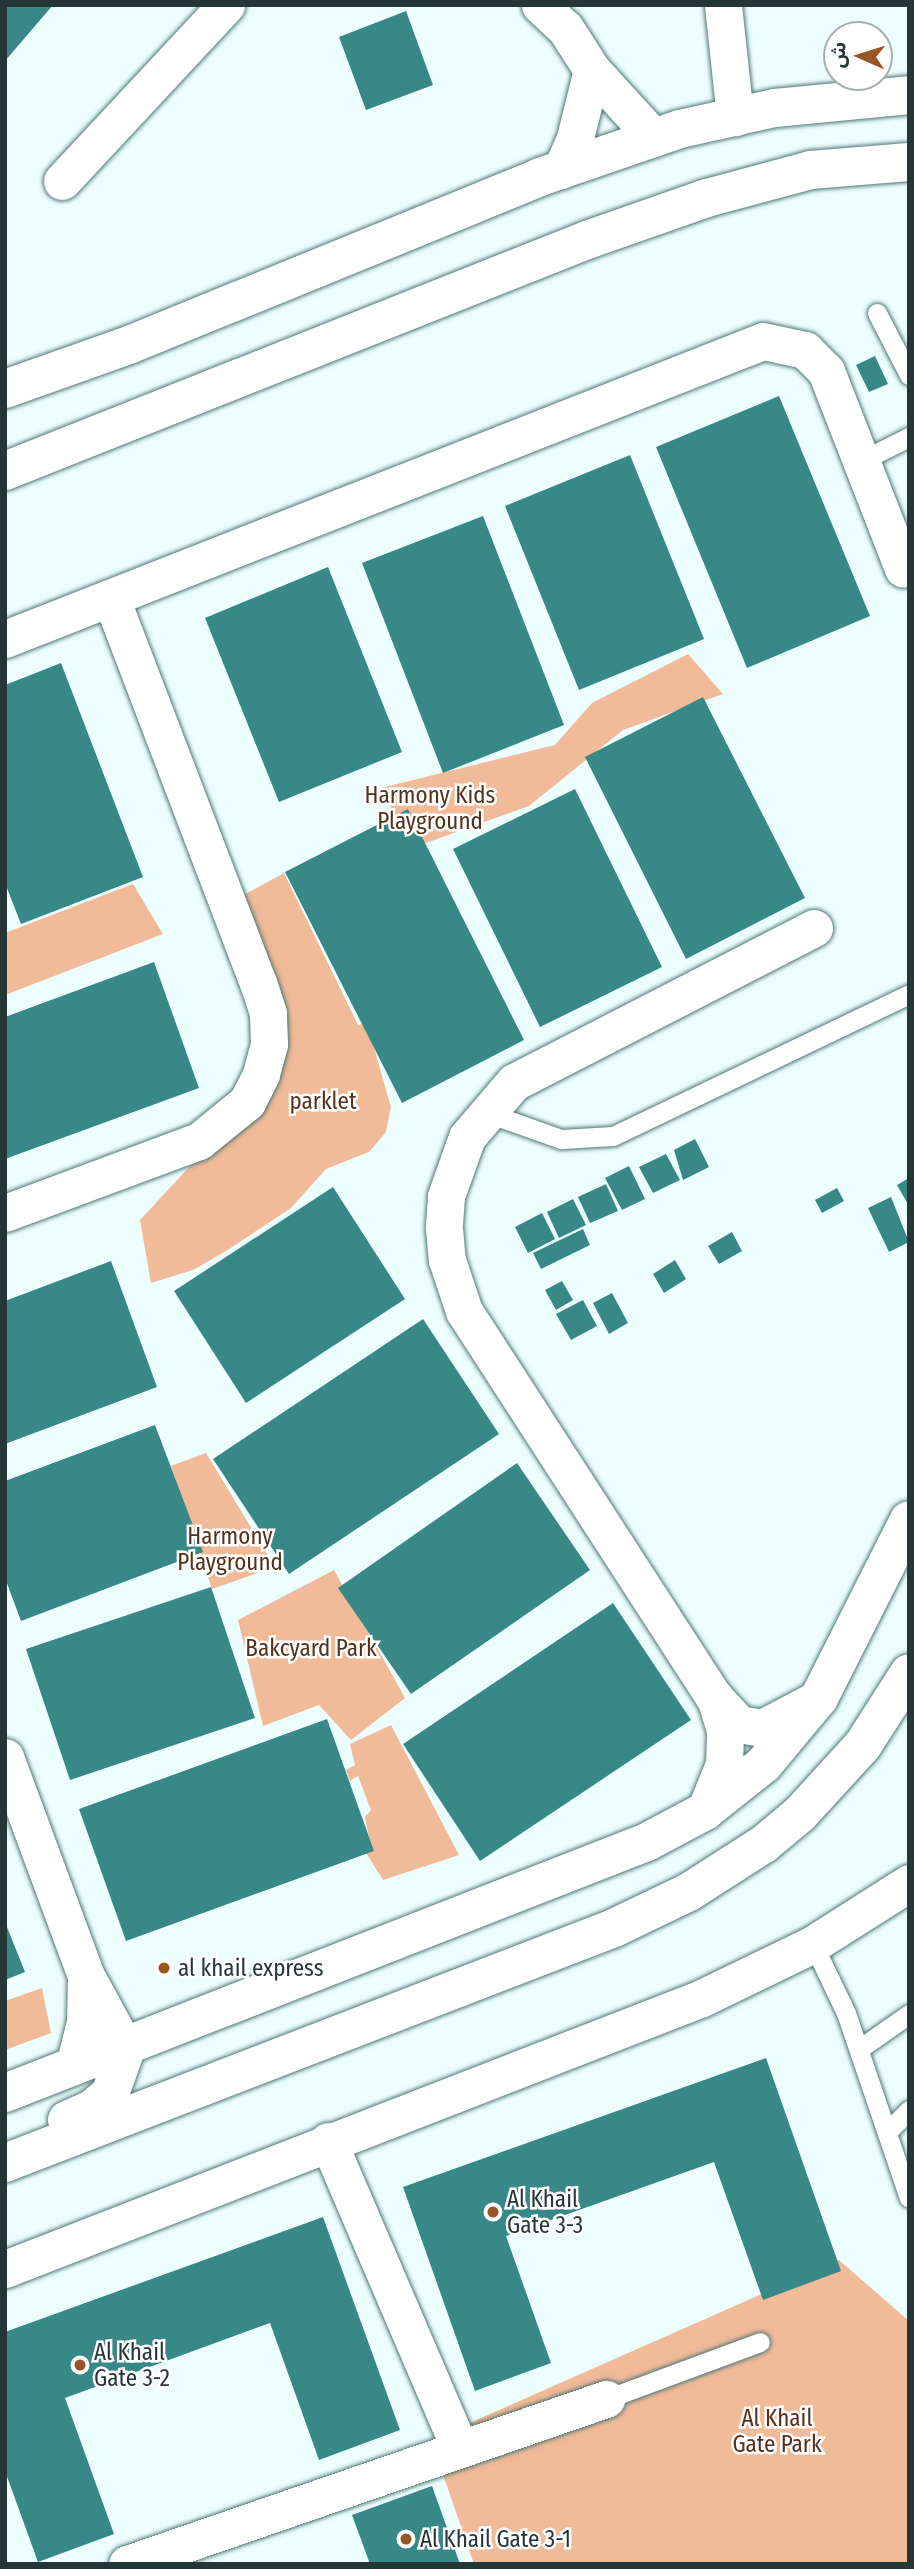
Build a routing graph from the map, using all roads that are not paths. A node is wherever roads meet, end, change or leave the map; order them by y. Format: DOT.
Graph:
graph roads {
  1 [pos="226,5"];
  2 [pos="540,5"];
  3 [pos="723,5"];
  4 [pos="592,70"];
  5 [pos="909,95"];
  6 [pos="735,117"];
  7 [pos="654,138"];
  8 [pos="909,162"];
  9 [pos="561,170"];
  10 [pos="62,181"];
  11 [pos="877,313"];
  12 [pos="909,375"];
  13 [pos="5,389"];
  14 [pos="909,437"];
  15 [pos="861,461"];
  16 [pos="5,471"];
  17 [pos="903,568"];
  18 [pos="111,600"];
  19 [pos="5,639"];
  20 [pos="814,928"];
  21 [pos="909,994"];
  22 [pos="485,1112"];
  23 [pos="5,1213"];
  24 [pos="909,1520"];
  25 [pos="909,1673"];
  26 [pos="714,1697"];
  27 [pos="819,1698"];
  28 [pos="5,1757"];
  29 [pos="705,1811"];
  30 [pos="909,1883"];
  31 [pos="813,1944"];
  32 [pos="86,1976"];
  33 [pos="909,2014"];
  34 [pos="126,2049"];
  35 [pos="859,2049"];
  36 [pos="74,2066"];
  37 [pos="5,2093"];
  38 [pos="909,2110"];
  39 [pos="887,2132"];
  40 [pos="328,2141"];
  41 [pos="5,2156"];
  42 [pos="5,2163"];
  43 [pos="908,2192"];
  44 [pos="5,2269"];
  45 [pos="760,2342"];
  46 [pos="606,2399"];
  47 [pos="460,2449"];
  48 [pos="127,2564"];
  1 -- 10 [label="street"];
  2 -- 4 [label="street"];
  3 -- 6 [label="street"];
  4 -- 7 [label="street"];
  4 -- 9 [label="street"];
  5 -- 6 [label="street"];
  6 -- 7 [label="street"];
  7 -- 9 [label="street"];
  8 -- 16 [label="street"];
  9 -- 13 [label="street"];
  11 -- 12 [label="lane"];
  14 -- 15 [label="lane"];
  15 -- 17 [label="street"];
  15 -- 18 [label="street"];
  18 -- 19 [label="street"];
  18 -- 23 [label="street"];
  20 -- 22 [label="street"];
  21 -- 22 [label="lane"];
  22 -- 26 [label="street"];
  24 -- 27 [label="street"];
  25 -- 42 [label="street"];
  26 -- 27 [label="street"];
  26 -- 29 [label="street"];
  27 -- 29 [label="street"];
  28 -- 32 [label="street"];
  29 -- 34 [label="street"];
  30 -- 31 [label="street"];
  31 -- 35 [label="lane"];
  31 -- 40 [label="street"];
  32 -- 34 [label="street"];
  32 -- 36 [label="street"];
  33 -- 35 [label="lane"];
  34 -- 36 [label="street"];
  34 -- 41 [label="street"];
  35 -- 39 [label="lane"];
  36 -- 37 [label="street"];
  38 -- 39 [label="lane"];
  39 -- 43 [label="lane"];
  40 -- 44 [label="street"];
  40 -- 47 [label="street"];
  45 -- 46 [label="lane"];
  46 -- 47 [label="street"];
  47 -- 48 [label="street"];
}
